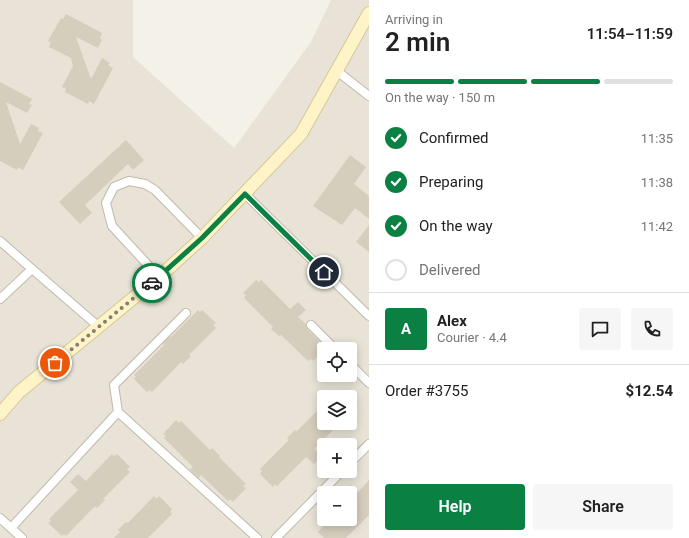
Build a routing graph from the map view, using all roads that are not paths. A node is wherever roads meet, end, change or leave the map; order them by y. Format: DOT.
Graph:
graph roads {
  1 [pos="369,13"];
  2 [pos="336,71"];
  3 [pos="369,96"];
  4 [pos="245,194"];
  5 [pos="202,238"];
  6 [pos="0,241"];
  7 [pos="32,269"];
  8 [pos="159,277"];
  9 [pos="0,299"];
  10 [pos="186,313"];
  11 [pos="369,316"];
  12 [pos="311,325"];
  13 [pos="98,326"];
  14 [pos="328,342"];
  15 [pos="357,371"];
  16 [pos="369,383"];
  17 [pos="118,412"];
  18 [pos="0,414"];
  19 [pos="369,444"];
  20 [pos="357,456"];
  21 [pos="335,478"];
  22 [pos="0,518"];
  23 [pos="11,528"];
  24 [pos="22,538"];
  25 [pos="257,538"];
  26 [pos="276,538"];
  1 -- 2 [label="main road"];
  2 -- 3 [label="street"];
  2 -- 4 [label="main road"];
  4 -- 5 [label="main road"];
  4 -- 11 [label="street"];
  5 -- 8 [label="main road"];
  5 -- 8 [label="street"];
  6 -- 7 [label="street"];
  7 -- 9 [label="street"];
  7 -- 13 [label="street"];
  8 -- 13 [label="main road"];
  10 -- 17 [label="street"];
  12 -- 14 [label="street"];
  13 -- 18 [label="main road"];
  15 -- 16 [label="street"];
  17 -- 23 [label="street"];
  17 -- 25 [label="street"];
  19 -- 20 [label="street"];
  21 -- 26 [label="street"];
  22 -- 23 [label="street"];
  23 -- 24 [label="street"];
}
